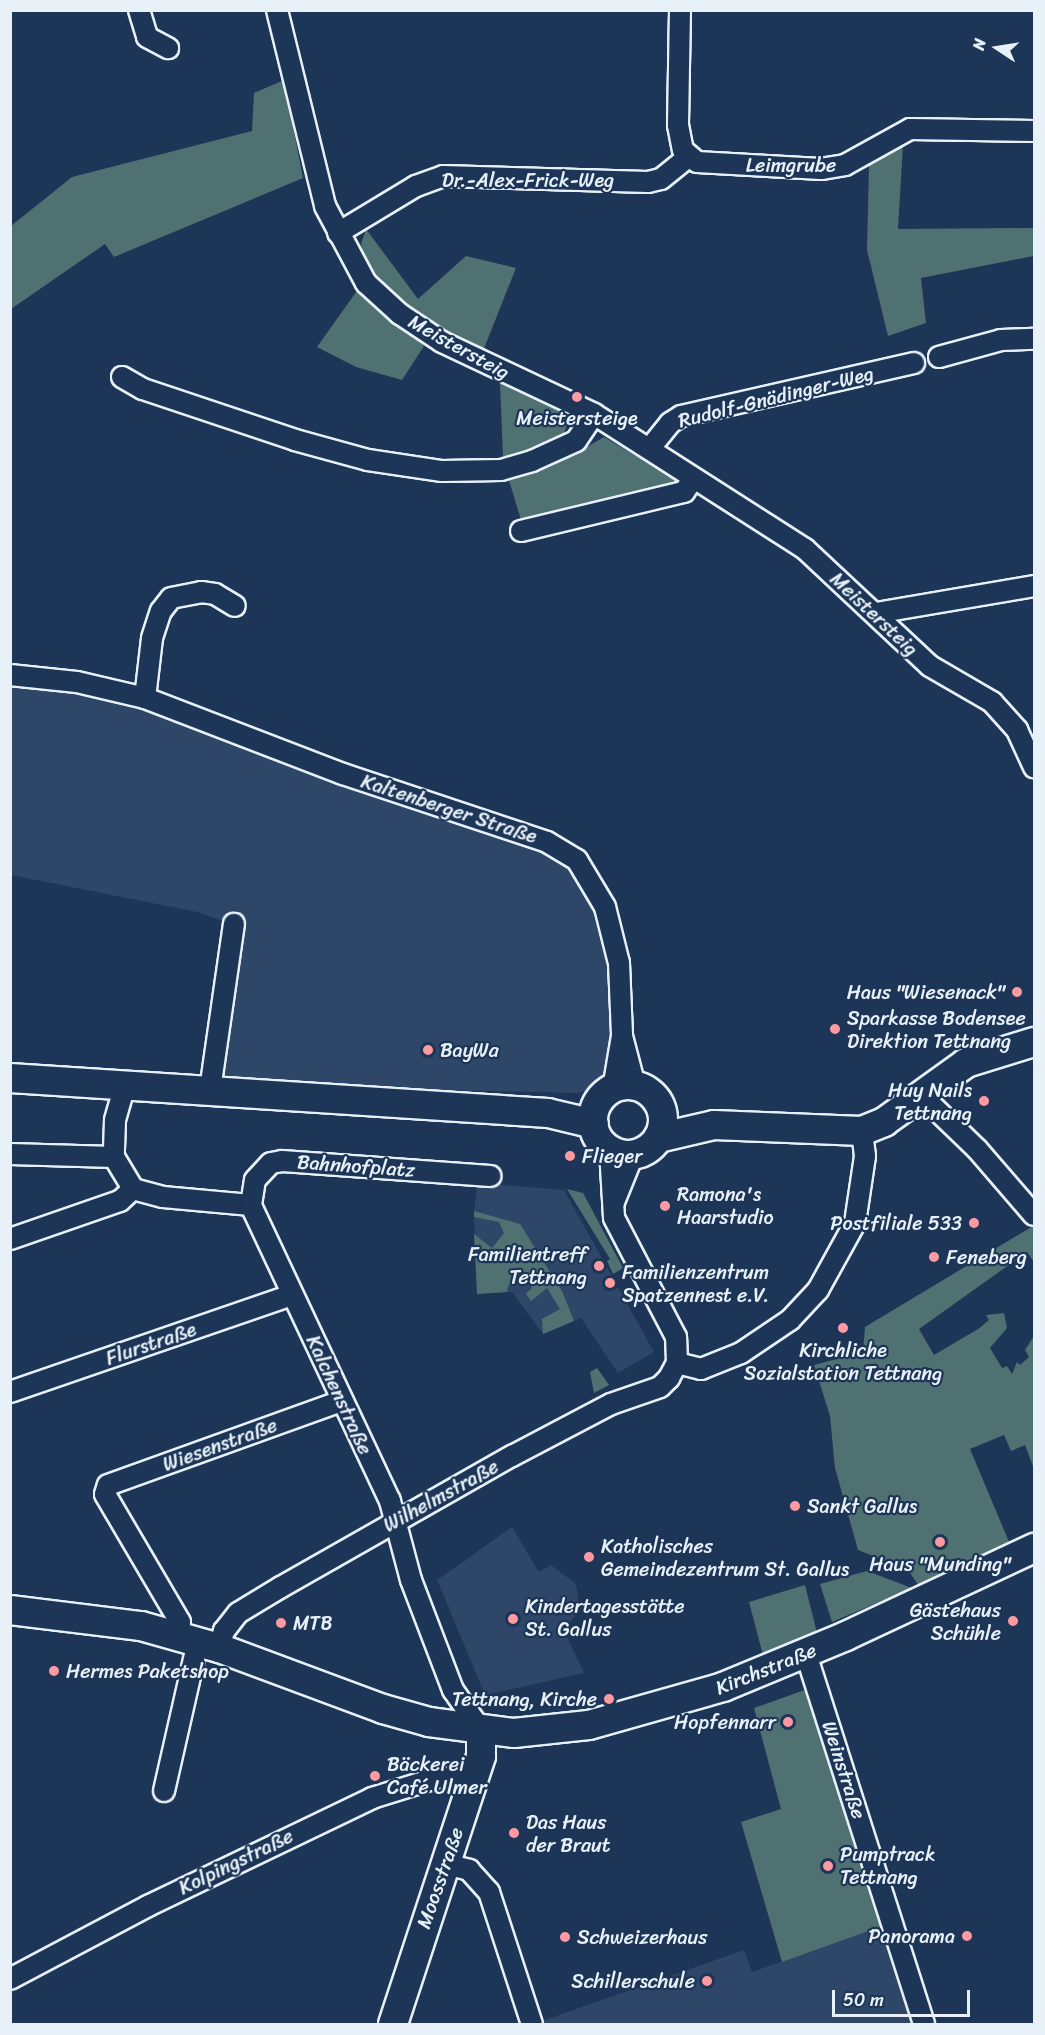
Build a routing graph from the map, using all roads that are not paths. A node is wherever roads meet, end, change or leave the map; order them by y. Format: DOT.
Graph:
graph roads {
  1 [pos="139,10"];
  2 [pos="277,10"];
  3 [pos="680,10"];
  4 [pos="168,48"];
  5 [pos="1035,131"];
  6 [pos="688,158"];
  7 [pos="338,233"];
  8 [pos="1035,339"];
  9 [pos="939,357"];
  10 [pos="914,363"];
  11 [pos="122,377"];
  12 [pos="594,414"];
  13 [pos="650,448"];
  14 [pos="693,479"];
  15 [pos="521,531"];
  16 [pos="1035,586"];
  17 [pos="235,606"];
  18 [pos="876,614"];
  19 [pos="10,675"];
  20 [pos="146,698"];
  21 [pos="1035,767"];
  22 [pos="234,924"];
  23 [pos="1035,1042"];
  24 [pos="10,1078"];
  25 [pos="125,1085"];
  26 [pos="210,1090"];
  27 [pos="920,1094"];
  28 [pos="610,1100"];
  29 [pos="661,1107"];
  30 [pos="714,1125"];
  31 [pos="862,1131"];
  32 [pos="658,1138"];
  33 [pos="622,1152"];
  34 [pos="10,1154"];
  35 [pos="114,1157"];
  36 [pos="490,1176"];
  37 [pos="133,1189"];
  38 [pos="251,1204"];
  39 [pos="1035,1215"];
  40 [pos="10,1239"];
  41 [pos="292,1295"];
  42 [pos="676,1363"];
  43 [pos="10,1392"];
  44 [pos="341,1401"];
  45 [pos="395,1521"];
  46 [pos="1035,1548"];
  47 [pos="10,1610"];
  48 [pos="198,1641"];
  49 [pos="806,1654"];
  50 [pos="481,1730"];
  51 [pos="472,1783"];
  52 [pos="164,1791"];
  53 [pos="444,1864"];
  54 [pos="10,1979"];
  55 [pos="393,2025"];
  56 [pos="532,2025"];
  57 [pos="924,2025"];
  1 -- 4 [label="street"];
  2 -- 7 [label="street, Meistersteig"];
  3 -- 6 [label="street"];
  5 -- 6 [label="street, Leimgrube"];
  6 -- 7 [label="street, Dr.-Alex-Frick-Weg"];
  7 -- 12 [label="street, Meistersteig"];
  8 -- 9 [label="street"];
  10 -- 13 [label="street, Rudolf-Gnädinger-Weg"];
  11 -- 12 [label="street"];
  12 -- 13 [label="street, Meistersteig"];
  13 -- 14 [label="street, Meistersteig"];
  14 -- 15 [label="street"];
  14 -- 18 [label="street, Meistersteig"];
  16 -- 18 [label="street"];
  17 -- 20 [label="street"];
  18 -- 21 [label="street, Meistersteig"];
  19 -- 20 [label="street, Kaltenberger Straße"];
  20 -- 28 [label="street, Kaltenberger Straße"];
  22 -- 26 [label="street"];
  23 -- 27 [label="street"];
  24 -- 25 [label="street"];
  25 -- 26 [label="street"];
  25 -- 35 [label="street"];
  26 -- 28 [label="street"];
  27 -- 31 [label="street"];
  27 -- 39 [label="street"];
  28 -- 29 [label="street"];
  28 -- 33 [label="street"];
  29 -- 30 [label="street"];
  29 -- 32 [label="street"];
  30 -- 31 [label="street"];
  30 -- 32 [label="street"];
  31 -- 42 [label="street"];
  32 -- 33 [label="street"];
  33 -- 42 [label="street"];
  34 -- 35 [label="street"];
  35 -- 37 [label="street"];
  36 -- 38 [label="street, Bahnhofplatz"];
  37 -- 38 [label="street"];
  37 -- 40 [label="street"];
  38 -- 41 [label="street, Kalchenstraße"];
  41 -- 43 [label="street, Flurstraße"];
  41 -- 44 [label="street, Kalchenstraße"];
  42 -- 45 [label="street, Wilhelmstraße"];
  44 -- 45 [label="street, Kalchenstraße"];
  44 -- 48 [label="street, Wiesenstraße"];
  45 -- 48 [label="street, Wilhelmstraße"];
  45 -- 50 [label="street, Kalchenstraße"];
  46 -- 49 [label="street, Kirchstraße"];
  47 -- 48 [label="street, Kirchstraße"];
  48 -- 50 [label="street, Kirchstraße"];
  48 -- 52 [label="street"];
  49 -- 50 [label="street, Kirchstraße"];
  49 -- 57 [label="street, Weinstraße"];
  50 -- 51 [label="street, Moosstraße"];
  51 -- 53 [label="street, Moosstraße"];
  51 -- 54 [label="street, Kolpingstraße"];
  53 -- 55 [label="street, Moosstraße"];
  53 -- 56 [label="street"];
}
